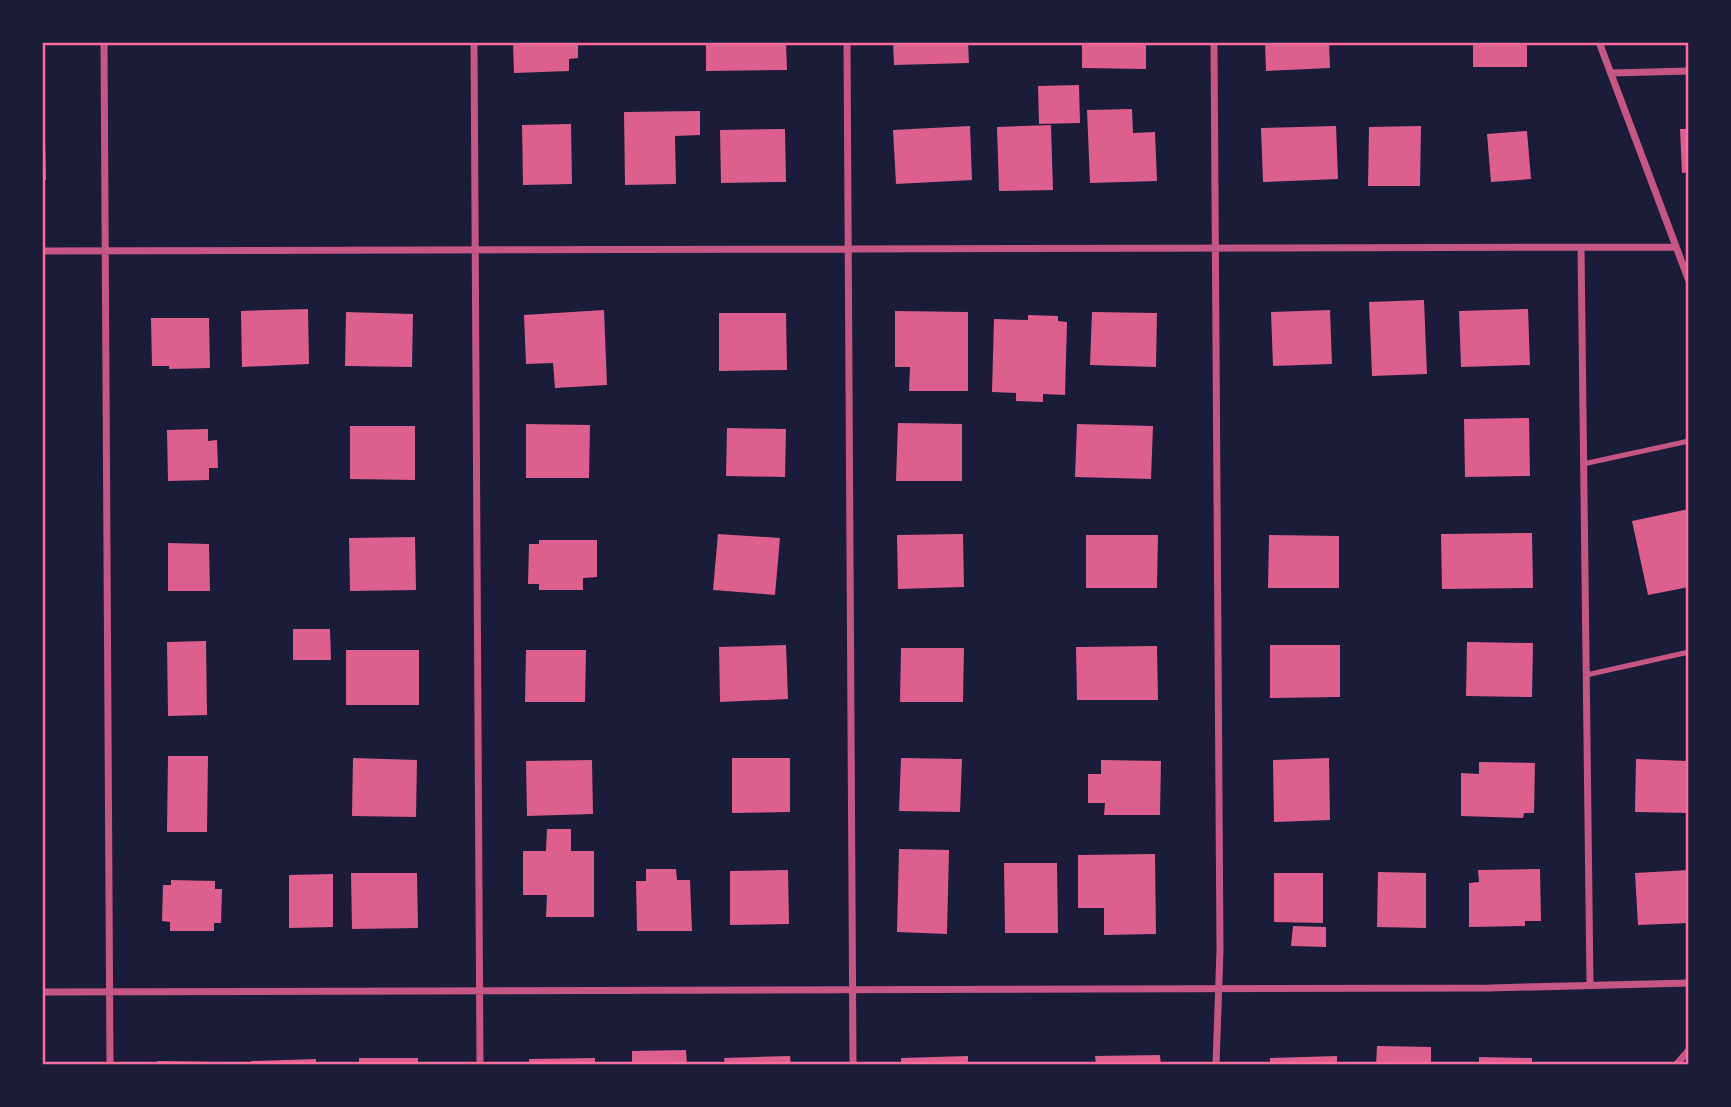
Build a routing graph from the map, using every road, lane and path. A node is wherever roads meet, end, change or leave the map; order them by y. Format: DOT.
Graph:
graph roads {
  1 [pos="104,42"];
  2 [pos="474,42"];
  3 [pos="847,42"];
  4 [pos="1214,42"];
  5 [pos="1599,42"];
  6 [pos="1689,71"];
  7 [pos="1612,73"];
  8 [pos="1676,247"];
  9 [pos="1581,248"];
  10 [pos="1215,249"];
  11 [pos="475,250"];
  12 [pos="848,250"];
  13 [pos="42,251"];
  14 [pos="106,251"];
  15 [pos="1689,281"];
  16 [pos="1689,440"];
  17 [pos="1583,464"];
  18 [pos="1689,652"];
  19 [pos="1586,675"];
  20 [pos="1689,983"];
  21 [pos="1590,984"];
  22 [pos="1220,987"];
  23 [pos="480,990"];
  24 [pos="851,991"];
  25 [pos="42,992"];
  26 [pos="111,992"];
  27 [pos="1689,1050"];
  28 [pos="110,1065"];
  29 [pos="480,1065"];
  30 [pos="853,1065"];
  31 [pos="1216,1065"];
  32 [pos="1676,1065"];
  1 -- 14 [label="street"];
  2 -- 11 [label="street"];
  3 -- 12 [label="street"];
  4 -- 10 [label="street"];
  5 -- 7 [label="street"];
  6 -- 7 [label="street"];
  7 -- 8 [label="street"];
  8 -- 9 [label="street"];
  8 -- 15 [label="street"];
  9 -- 10 [label="street"];
  9 -- 17 [label="street"];
  10 -- 12 [label="street"];
  10 -- 22 [label="street"];
  11 -- 12 [label="street"];
  11 -- 14 [label="street"];
  11 -- 23 [label="street"];
  12 -- 24 [label="street"];
  13 -- 14 [label="street"];
  14 -- 26 [label="street"];
  16 -- 17 [label="lane"];
  17 -- 19 [label="street"];
  18 -- 19 [label="lane"];
  19 -- 21 [label="street"];
  20 -- 21 [label="street"];
  21 -- 22 [label="street"];
  22 -- 24 [label="street"];
  22 -- 31 [label="street"];
  23 -- 24 [label="street"];
  23 -- 26 [label="street"];
  23 -- 29 [label="street"];
  24 -- 30 [label="street"];
  25 -- 26 [label="street"];
  26 -- 28 [label="street"];
  27 -- 32 [label="street"];
}
